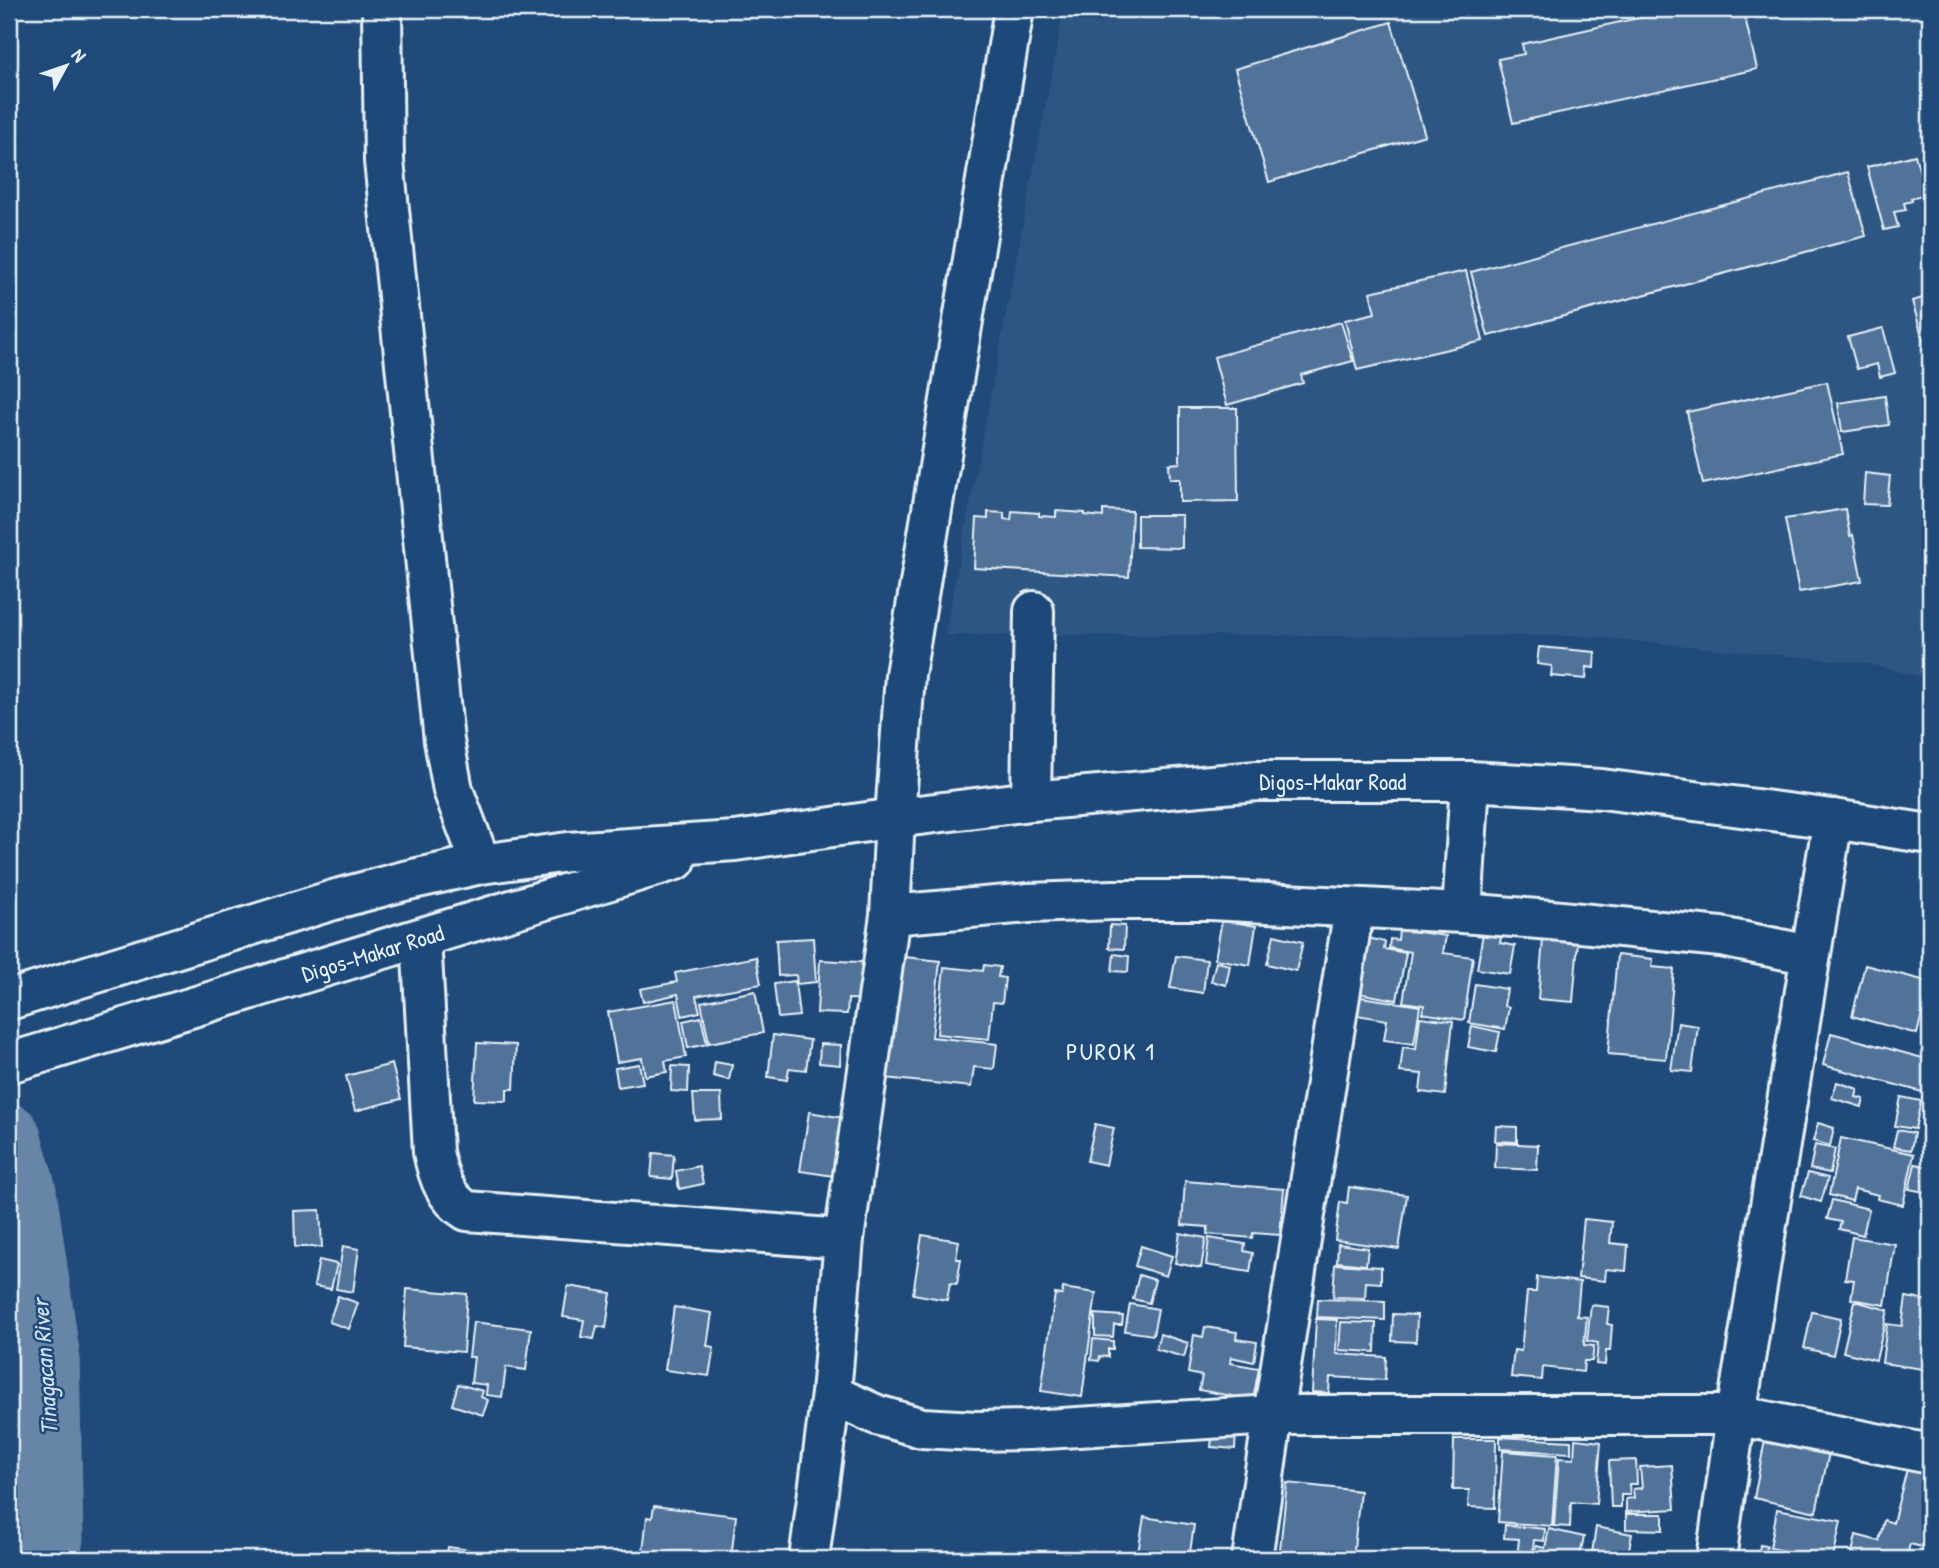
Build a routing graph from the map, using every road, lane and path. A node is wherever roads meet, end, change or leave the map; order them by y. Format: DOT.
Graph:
graph roads {
  1 [pos="382,9"];
  2 [pos="1014,9"];
  3 [pos="1034,611"];
  4 [pos="1470,781"];
  5 [pos="1031,801"];
  6 [pos="895,818"];
  7 [pos="1833,819"];
  8 [pos="1930,834"];
  9 [pos="735,841"];
  10 [pos="481,864"];
  11 [pos="1354,908"];
  12 [pos="1462,913"];
  13 [pos="890,915"];
  14 [pos="421,938"];
  15 [pos="1811,955"];
  16 [pos="9,1000"];
  17 [pos="9,1063"];
  18 [pos="844,1239"];
  19 [pos="831,1394"];
  20 [pos="1273,1415"];
  21 [pos="1736,1415"];
  22 [pos="1930,1454"];
  23 [pos="810,1559"];
  24 [pos="1252,1559"];
  25 [pos="1716,1559"];
  1 -- 10 [label="main road"];
  2 -- 6 [label="main road"];
  3 -- 5 [label="main road"];
  4 -- 5 [label="main road, Digos-Makar Road"];
  4 -- 7 [label="main road, Digos-Makar Road"];
  4 -- 12 [label="main road"];
  5 -- 6 [label="main road, Digos-Makar Road"];
  6 -- 9 [label="main road, Digos-Makar Road"];
  6 -- 13 [label="main road"];
  7 -- 8 [label="main road, Digos-Makar Road"];
  7 -- 15 [label="main road"];
  9 -- 10 [label="main road, Digos-Makar Road"];
  9 -- 14 [label="main road, Digos-Makar Road"];
  10 -- 16 [label="main road, Digos-Makar Road"];
  11 -- 12 [label="main road"];
  11 -- 13 [label="main road"];
  11 -- 20 [label="main road"];
  12 -- 15 [label="main road"];
  13 -- 18 [label="main road"];
  14 -- 17 [label="main road, Digos-Makar Road"];
  14 -- 18 [label="main road"];
  15 -- 21 [label="main road"];
  18 -- 19 [label="main road"];
  19 -- 20 [label="main road"];
  19 -- 23 [label="main road"];
  20 -- 21 [label="main road"];
  20 -- 24 [label="main road"];
  21 -- 22 [label="main road"];
  21 -- 25 [label="main road"];
}
